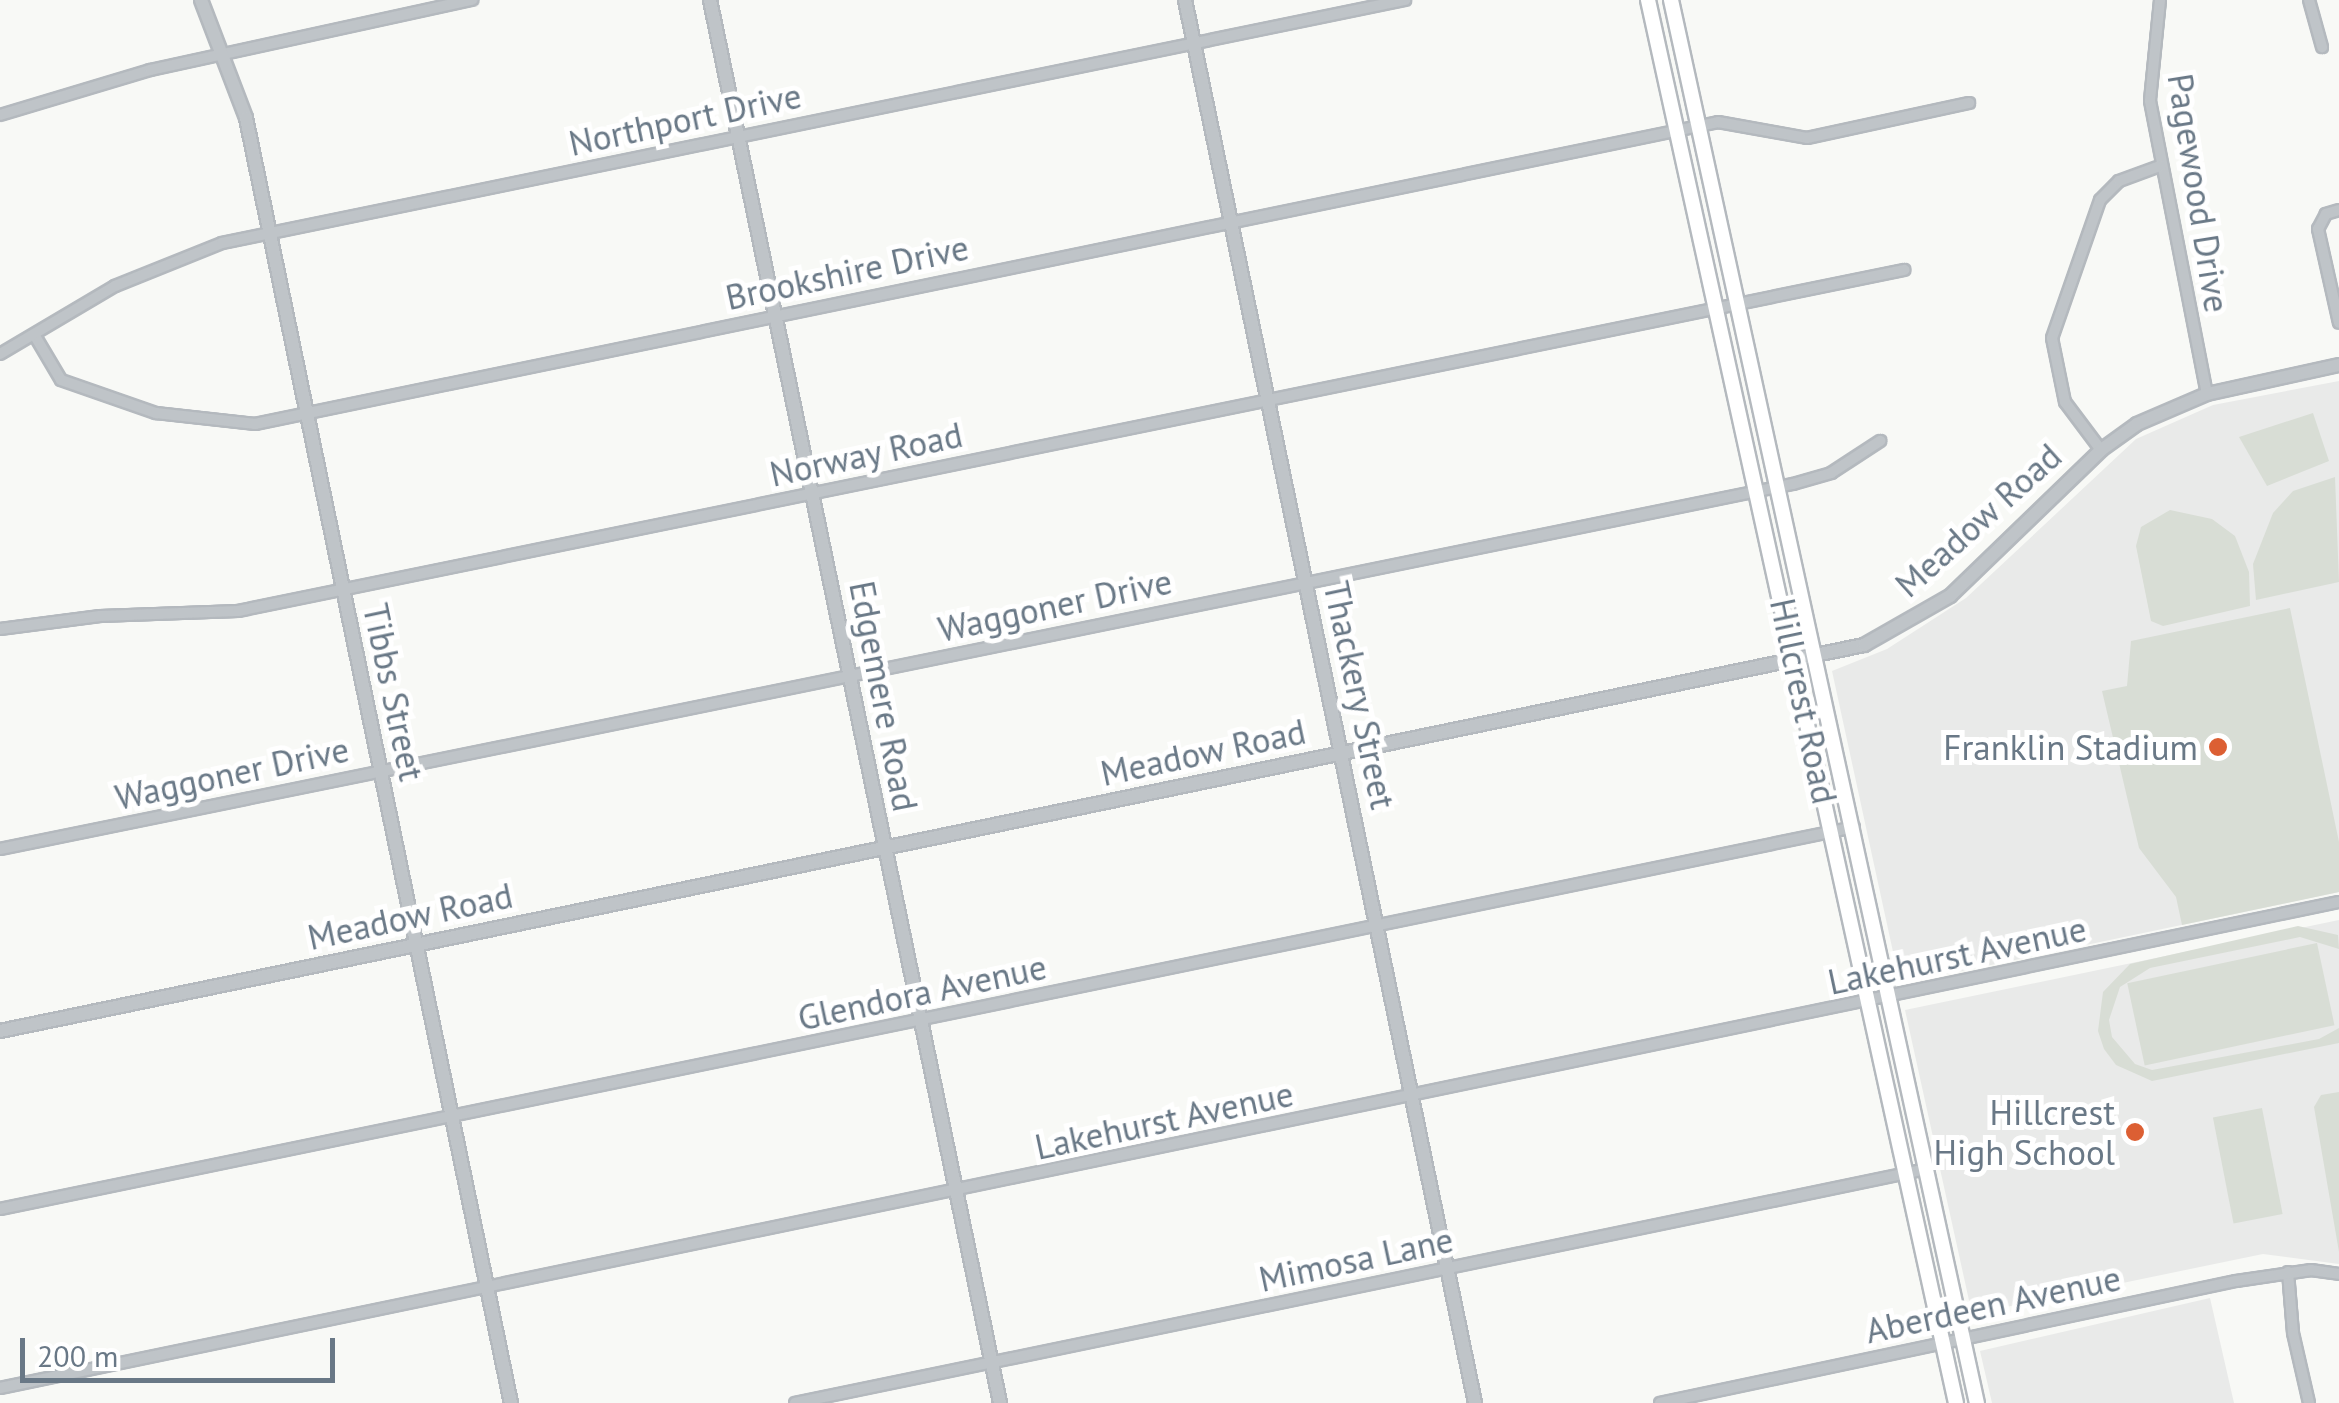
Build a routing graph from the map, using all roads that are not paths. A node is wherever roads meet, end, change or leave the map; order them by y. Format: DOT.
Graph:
graph roads {
  1 [pos="201,0"];
  2 [pos="472,0"];
  3 [pos="710,0"];
  4 [pos="1185,0"];
  5 [pos="1405,0"];
  6 [pos="1648,0"];
  7 [pos="1670,0"];
  8 [pos="2160,0"];
  9 [pos="2309,0"];
  10 [pos="1194,42"];
  11 [pos="2322,47"];
  12 [pos="221,54"];
  13 [pos="1969,102"];
  14 [pos="0,115"];
  15 [pos="1699,126"];
  16 [pos="1677,131"];
  17 [pos="738,136"];
  18 [pos="2160,166"];
  19 [pos="2335,210"];
  20 [pos="1230,221"];
  21 [pos="269,232"];
  22 [pos="1904,270"];
  23 [pos="1739,304"];
  24 [pos="1718,308"];
  25 [pos="776,315"];
  26 [pos="2339,324"];
  27 [pos="35,336"];
  28 [pos="0,354"];
  29 [pos="2339,365"];
  30 [pos="2207,394"];
  31 [pos="1268,400"];
  32 [pos="306,415"];
  33 [pos="1880,442"];
  34 [pos="2101,450"];
  35 [pos="1769,489"];
  36 [pos="812,494"];
  37 [pos="1306,582"];
  38 [pos="342,589"];
  39 [pos="0,629"];
  40 [pos="1816,656"];
  41 [pos="1796,661"];
  42 [pos="850,676"];
  43 [pos="1342,754"];
  44 [pos="379,771"];
  45 [pos="1854,826"];
  46 [pos="1832,832"];
  47 [pos="0,849"];
  48 [pos="884,849"];
  49 [pos="2339,902"];
  50 [pos="1377,926"];
  51 [pos="418,944"];
  52 [pos="1890,998"];
  53 [pos="1870,1002"];
  54 [pos="919,1020"];
  55 [pos="0,1031"];
  56 [pos="1412,1097"];
  57 [pos="453,1118"];
  58 [pos="1927,1169"];
  59 [pos="1905,1174"];
  60 [pos="956,1191"];
  61 [pos="0,1209"];
  62 [pos="1448,1268"];
  63 [pos="2288,1272"];
  64 [pos="2339,1274"];
  65 [pos="488,1288"];
  66 [pos="1962,1340"];
  67 [pos="1942,1344"];
  68 [pos="991,1362"];
  69 [pos="0,1388"];
  70 [pos="510,1403"];
  71 [pos="795,1403"];
  72 [pos="1000,1403"];
  73 [pos="1476,1403"];
  74 [pos="1660,1403"];
  75 [pos="1956,1403"];
  76 [pos="1977,1403"];
  77 [pos="2309,1403"];
  1 -- 12 [label="street, Tibbs Street"];
  2 -- 12 [label="street"];
  3 -- 17 [label="street, Edgemere Road"];
  4 -- 10 [label="street, Thackery Street"];
  5 -- 10 [label="street, Northport Drive"];
  6 -- 16 [label="main road, Hillcrest Road"];
  7 -- 15 [label="main road, Hillcrest Road"];
  8 -- 18 [label="street, Pagewood Drive"];
  9 -- 11 [label="street"];
  10 -- 17 [label="street, Northport Drive"];
  10 -- 20 [label="street, Thackery Street"];
  12 -- 14 [label="street"];
  12 -- 21 [label="street, Tibbs Street"];
  13 -- 15 [label="street, Brookshire Drive"];
  15 -- 16 [label="street, Brookshire Drive"];
  15 -- 23 [label="main road, Hillcrest Road"];
  16 -- 20 [label="street, Brookshire Drive"];
  16 -- 24 [label="main road, Hillcrest Road"];
  17 -- 21 [label="street, Northport Drive"];
  17 -- 25 [label="street, Edgemere Road"];
  18 -- 30 [label="street, Pagewood Drive"];
  18 -- 34 [label="street"];
  19 -- 26 [label="street"];
  20 -- 25 [label="street, Brookshire Drive"];
  20 -- 31 [label="street, Thackery Street"];
  21 -- 27 [label="street, Northport Drive"];
  21 -- 32 [label="street, Tibbs Street"];
  22 -- 23 [label="street, Norway Road"];
  23 -- 24 [label="street, Norway Road"];
  23 -- 35 [label="main road, Hillcrest Road"];
  24 -- 31 [label="street, Norway Road"];
  24 -- 35 [label="main road, Hillcrest Road"];
  25 -- 32 [label="street, Brookshire Drive"];
  25 -- 36 [label="street, Edgemere Road"];
  27 -- 28 [label="street, Northport Drive"];
  27 -- 32 [label="street, Brookshire Drive"];
  29 -- 30 [label="street, Meadow Road"];
  30 -- 34 [label="street, Meadow Road"];
  31 -- 36 [label="street, Norway Road"];
  31 -- 37 [label="street, Thackery Street"];
  32 -- 38 [label="street, Tibbs Street"];
  33 -- 35 [label="street, Waggoner Drive"];
  34 -- 40 [label="street, Meadow Road"];
  35 -- 37 [label="street, Waggoner Drive"];
  35 -- 40 [label="main road, Hillcrest Road"];
  35 -- 41 [label="main road, Hillcrest Road"];
  36 -- 38 [label="street, Norway Road"];
  36 -- 42 [label="street, Edgemere Road"];
  37 -- 42 [label="street, Waggoner Drive"];
  37 -- 43 [label="street, Thackery Street"];
  38 -- 39 [label="street, Norway Road"];
  38 -- 44 [label="street, Tibbs Street"];
  40 -- 41 [label="street, Meadow Road"];
  40 -- 45 [label="main road, Hillcrest Road"];
  41 -- 43 [label="street, Meadow Road"];
  41 -- 46 [label="main road, Hillcrest Road"];
  42 -- 44 [label="street, Waggoner Drive"];
  42 -- 48 [label="street, Edgemere Road"];
  43 -- 48 [label="street, Meadow Road"];
  43 -- 50 [label="street, Thackery Street"];
  44 -- 47 [label="street, Waggoner Drive"];
  44 -- 51 [label="street, Tibbs Street"];
  45 -- 46 [label="street, Glendora Avenue"];
  45 -- 52 [label="main road, Hillcrest Road"];
  46 -- 50 [label="street, Glendora Avenue"];
  46 -- 53 [label="main road, Hillcrest Road"];
  48 -- 51 [label="street, Meadow Road"];
  48 -- 54 [label="street, Edgemere Road"];
  49 -- 52 [label="street, Lakehurst Avenue"];
  50 -- 54 [label="street, Glendora Avenue"];
  50 -- 56 [label="street, Thackery Street"];
  51 -- 55 [label="street, Meadow Road"];
  51 -- 57 [label="street, Tibbs Street"];
  52 -- 53 [label="street, Lakehurst Avenue"];
  52 -- 58 [label="main road, Hillcrest Road"];
  53 -- 56 [label="street, Lakehurst Avenue"];
  53 -- 59 [label="main road, Hillcrest Road"];
  54 -- 57 [label="street, Glendora Avenue"];
  54 -- 60 [label="street, Edgemere Road"];
  56 -- 60 [label="street, Lakehurst Avenue"];
  56 -- 62 [label="street, Thackery Street"];
  57 -- 61 [label="street, Glendora Avenue"];
  57 -- 65 [label="street, Tibbs Street"];
  58 -- 59 [label="street, Mimosa Lane"];
  58 -- 66 [label="main road, Hillcrest Road"];
  59 -- 62 [label="street, Mimosa Lane"];
  59 -- 67 [label="main road, Hillcrest Road"];
  60 -- 65 [label="street, Lakehurst Avenue"];
  60 -- 68 [label="street, Edgemere Road"];
  62 -- 68 [label="street, Mimosa Lane"];
  62 -- 73 [label="street, Thackery Street"];
  63 -- 64 [label="street, Aberdeen Avenue"];
  63 -- 66 [label="street, Aberdeen Avenue"];
  63 -- 77 [label="street"];
  65 -- 69 [label="street, Lakehurst Avenue"];
  65 -- 70 [label="street, Tibbs Street"];
  66 -- 67 [label="street, Aberdeen Avenue"];
  66 -- 76 [label="main road, Hillcrest Road"];
  67 -- 74 [label="street, Aberdeen Avenue"];
  67 -- 75 [label="main road, Hillcrest Road"];
  68 -- 71 [label="street, Mimosa Lane"];
  68 -- 72 [label="street, Edgemere Road"];
}
